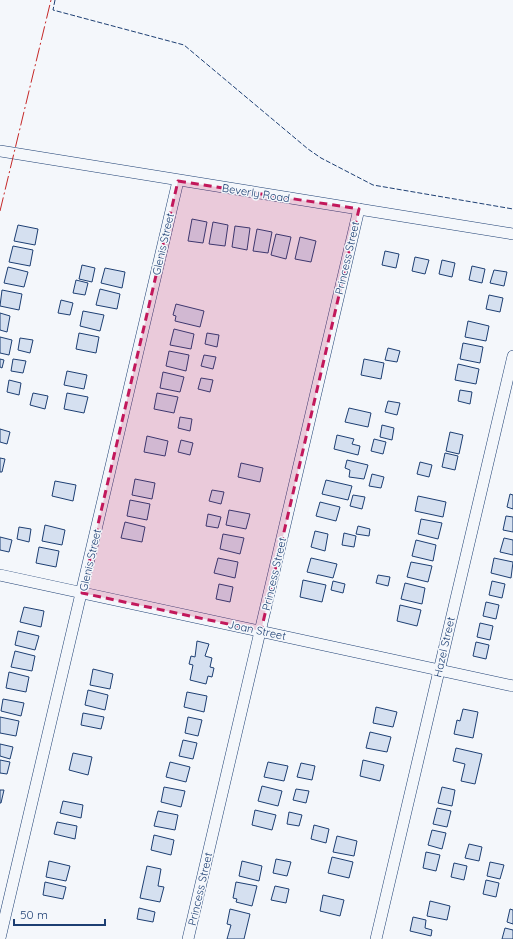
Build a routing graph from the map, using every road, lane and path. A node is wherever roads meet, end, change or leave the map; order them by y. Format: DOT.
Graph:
graph roads {
  1 [pos="0,151"];
  2 [pos="178,181"];
  3 [pos="359,209"];
  4 [pos="513,234"];
  5 [pos="513,356"];
  6 [pos="0,575"];
  7 [pos="82,593"];
  8 [pos="260,631"];
  9 [pos="439,670"];
  10 [pos="513,686"];
  11 [pos="0,938"];
  12 [pos="188,939"];
  13 [pos="376,939"];
  1 -- 2 [label="street, Beverly Road"];
  2 -- 3 [label="street, Beverly Road"];
  2 -- 7 [label="street, Glenis Street"];
  3 -- 4 [label="street, Beverly Road"];
  3 -- 8 [label="street, Princess Street"];
  5 -- 9 [label="street, Hazel Street"];
  6 -- 7 [label="street, Joan Street"];
  7 -- 8 [label="street, Joan Street"];
  7 -- 11 [label="street, Glenis Street"];
  8 -- 9 [label="street, Joan Street"];
  8 -- 12 [label="street, Princess Street"];
  9 -- 10 [label="street, Joan Street"];
  9 -- 13 [label="street, Hazel Street"];
}
